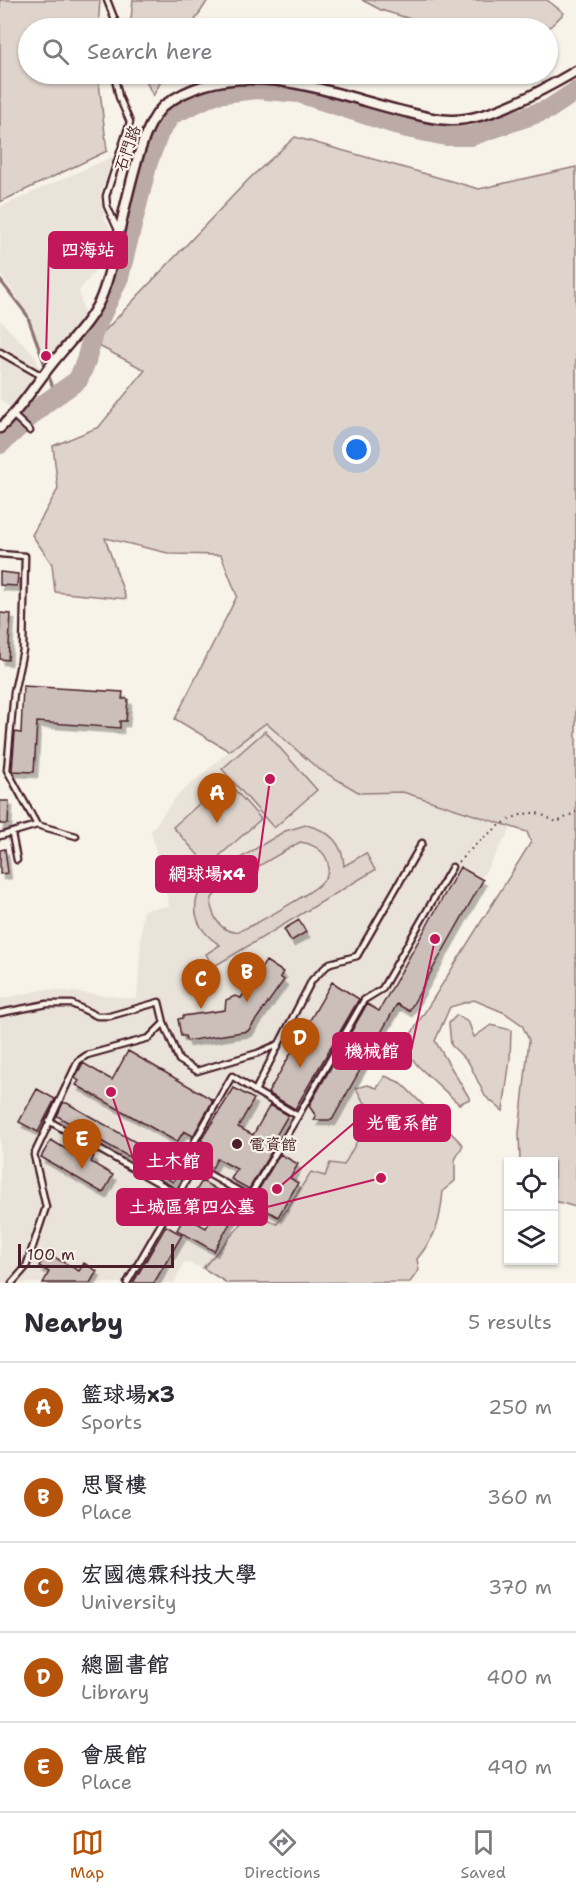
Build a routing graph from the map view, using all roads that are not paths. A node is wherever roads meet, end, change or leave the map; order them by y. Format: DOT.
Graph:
graph roads {
  1 [pos="107,0"];
  2 [pos="114,18"];
  3 [pos="576,71"];
  4 [pos="558,81"];
  5 [pos="116,84"];
  6 [pos="205,84"];
  7 [pos="294,84"];
  8 [pos="554,84"];
  9 [pos="119,233"];
  10 [pos="0,352"];
  11 [pos="42,376"];
  12 [pos="14,416"];
  13 [pos="0,428"];
  14 [pos="30,431"];
  15 [pos="0,554"];
  16 [pos="37,825"];
  17 [pos="12,834"];
  18 [pos="0,836"];
  19 [pos="76,836"];
  20 [pos="422,843"];
  21 [pos="17,860"];
  22 [pos="452,867"];
  23 [pos="0,1013"];
  24 [pos="164,1023"];
  25 [pos="279,1044"];
  26 [pos="255,1091"];
  27 [pos="298,1116"];
  28 [pos="50,1121"];
  29 [pos="195,1166"];
  30 [pos="178,1194"];
  31 [pos="12,1283"];
  32 [pos="127,1283"];
  1 -- 2 [label="lane"];
  3 -- 4 [label="street, 石門路"];
  5 -- 9 [label="lane"];
  6 -- 9 [label="street, 石門路"];
  7 -- 8 [label="street, 石門路"];
  9 -- 11 [label="street, 石門路"];
  10 -- 11 [label="lane"];
  11 -- 12 [label="street"];
  12 -- 13 [label="street"];
  12 -- 14 [label="lane"];
  15 -- 16 [label="lane"];
  16 -- 17 [label="lane"];
  16 -- 19 [label="lane"];
  17 -- 18 [label="lane"];
  17 -- 21 [label="lane"];
  20 -- 25 [label="lane"];
  22 -- 27 [label="lane"];
  23 -- 24 [label="lane"];
  24 -- 25 [label="lane"];
  24 -- 28 [label="lane"];
  25 -- 26 [label="lane"];
  26 -- 27 [label="lane"];
  26 -- 29 [label="lane"];
  27 -- 29 [label="lane"];
  28 -- 30 [label="lane"];
  28 -- 31 [label="lane"];
  29 -- 30 [label="lane"];
  30 -- 32 [label="lane"];
}
